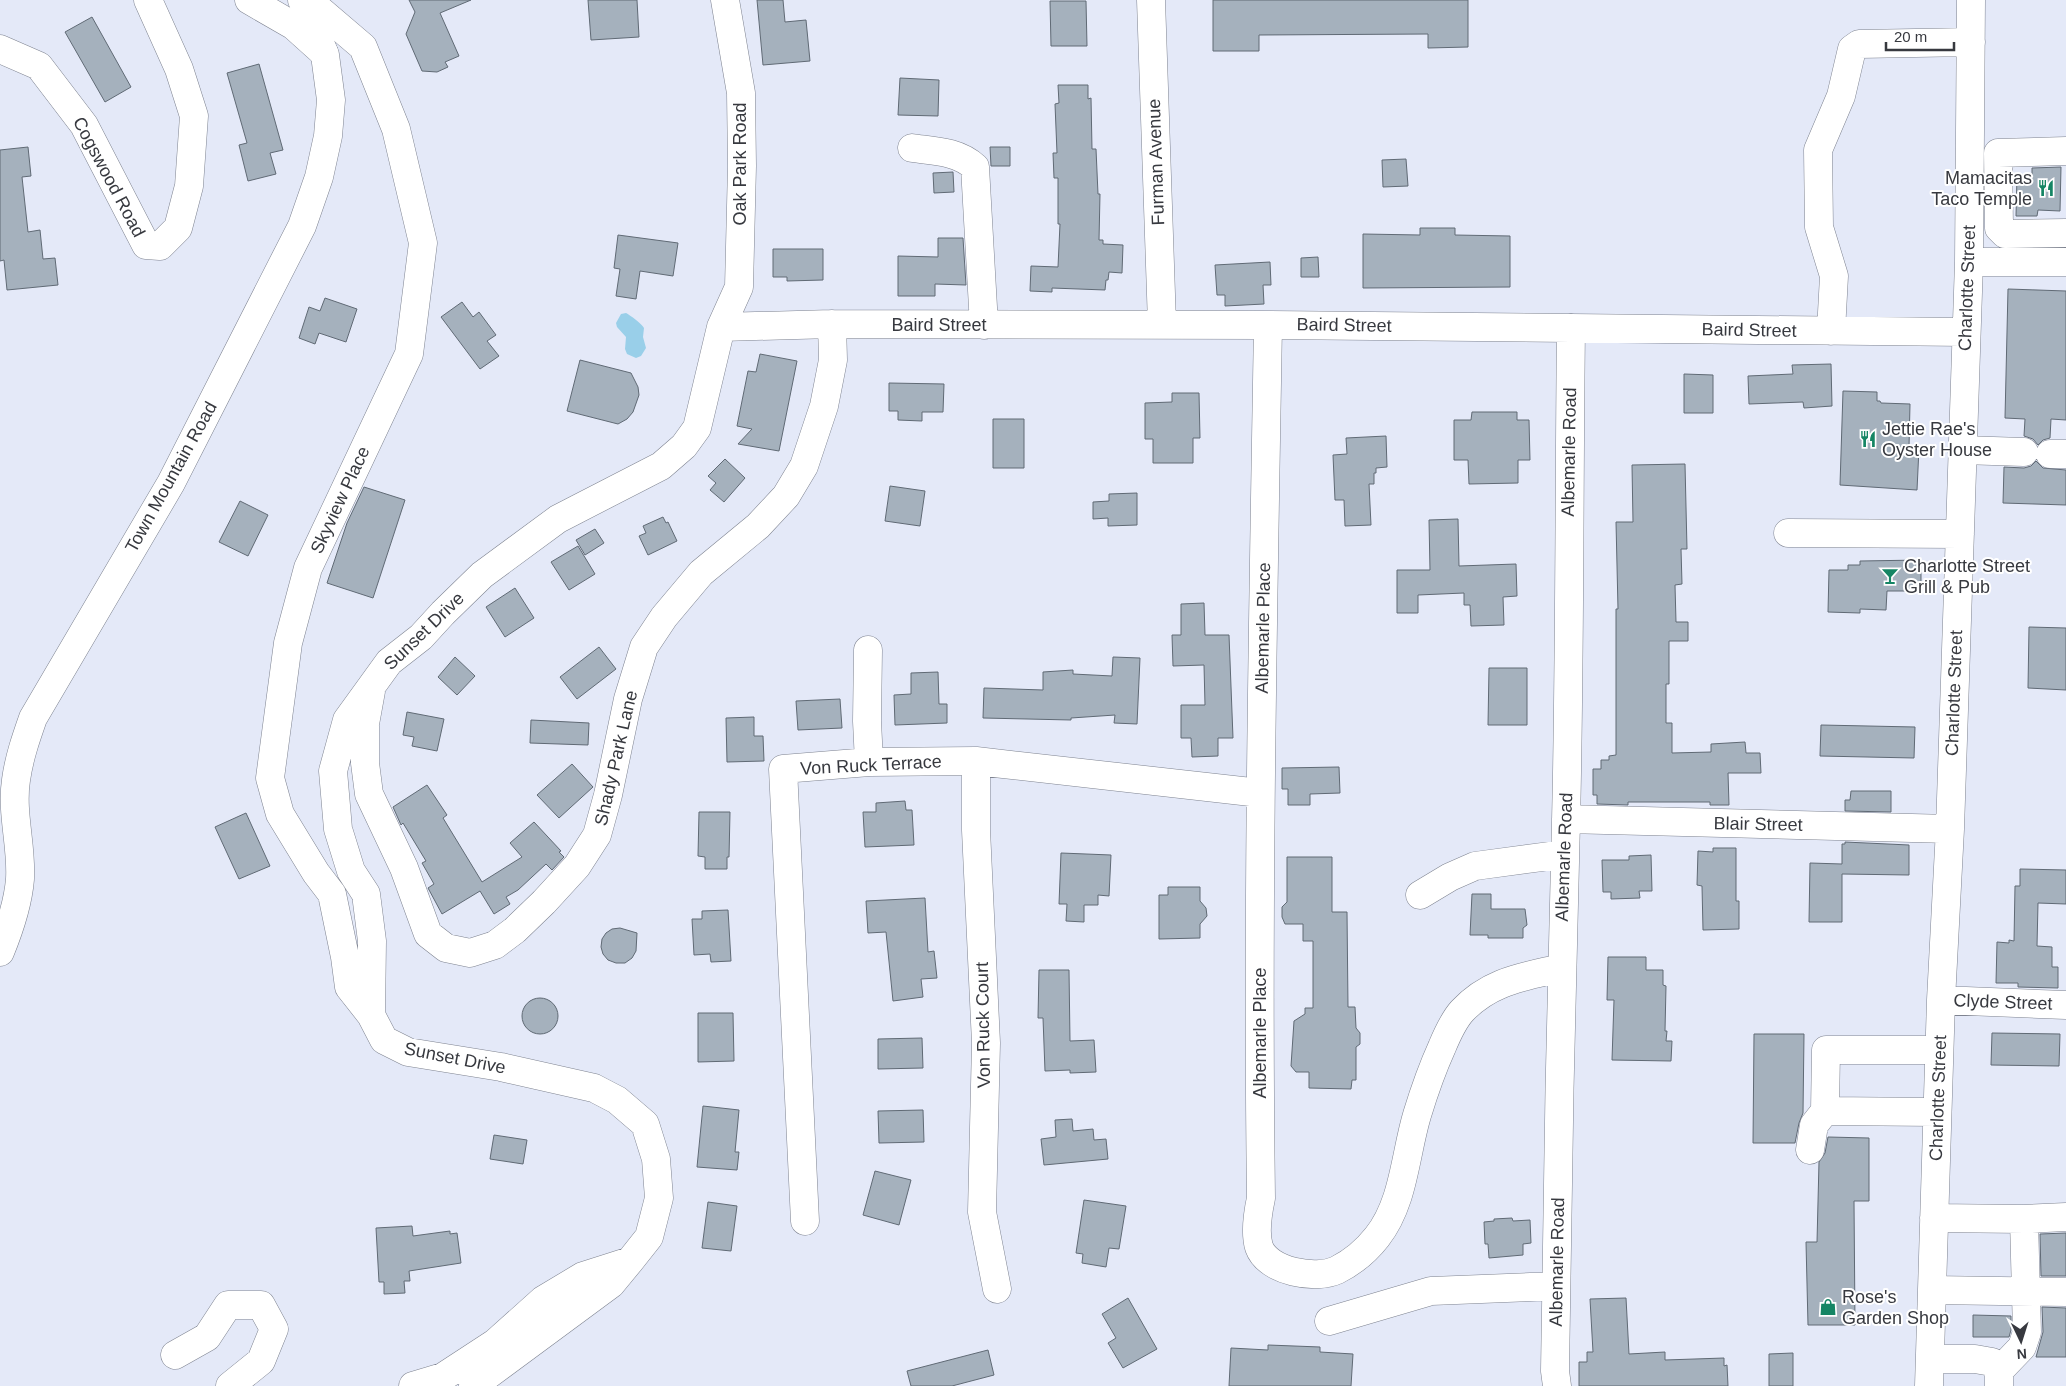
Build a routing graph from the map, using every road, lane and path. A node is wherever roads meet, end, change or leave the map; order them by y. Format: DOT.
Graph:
graph roads {
  1 [pos="148,0"];
  2 [pos="249,0"];
  3 [pos="302,0"];
  4 [pos="308,0"];
  5 [pos="724,0"];
  6 [pos="1151,0"];
  7 [pos="1971,0"];
  8 [pos="1971,42"];
  9 [pos="0,49"];
  10 [pos="324,53"];
  11 [pos="912,148"];
  12 [pos="2066,151"];
  13 [pos="1998,163"];
  14 [pos="1970,164"];
  15 [pos="1969,228"];
  16 [pos="2002,231"];
  17 [pos="2066,233"];
  18 [pos="1969,262"];
  19 [pos="2006,262"];
  20 [pos="2066,262"];
  21 [pos="832,324"];
  22 [pos="1162,324"];
  23 [pos="1268,324"];
  24 [pos="984,325"];
  25 [pos="721,326"];
  26 [pos="1571,328"];
  27 [pos="1831,331"];
  28 [pos="1966,332"];
  29 [pos="1962,450"];
  30 [pos="2047,453"];
  31 [pos="1788,533"];
  32 [pos="1960,534"];
  33 [pos="868,650"];
  34 [pos="372,687"];
  35 [pos="976,761"];
  36 [pos="869,762"];
  37 [pos="1260,793"];
  38 [pos="1566,819"];
  39 [pos="1950,829"];
  40 [pos="1565,854"];
  41 [pos="1420,896"];
  42 [pos="0,952"];
  43 [pos="1561,968"];
  44 [pos="1941,1000"];
  45 [pos="2066,1005"];
  46 [pos="371,1015"];
  47 [pos="1939,1050"];
  48 [pos="1825,1111"];
  49 [pos="1937,1112"];
  50 [pos="1810,1150"];
  51 [pos="2066,1217"];
  52 [pos="1934,1218"];
  53 [pos="2024,1219"];
  54 [pos="805,1221"];
  55 [pos="630,1261"];
  56 [pos="1556,1286"];
  57 [pos="997,1289"];
  58 [pos="1932,1290"];
  59 [pos="2026,1292"];
  60 [pos="2066,1292"];
  61 [pos="1329,1321"];
  62 [pos="175,1354"];
  63 [pos="1930,1359"];
  64 [pos="1999,1379"];
  65 [pos="230,1386"];
  66 [pos="413,1386"];
  67 [pos="473,1386"];
  68 [pos="1558,1386"];
  69 [pos="1929,1386"];
  1 -- 9 [label="street, Cogswood Road"];
  2 -- 10 [label="street"];
  3 -- 10 [label="street, Town Mountain Road"];
  4 -- 46 [label="street, Skyview Place"];
  5 -- 25 [label="street, Oak Park Road"];
  6 -- 22 [label="street, Furman Avenue"];
  7 -- 8 [label="street, Charlotte Street"];
  8 -- 14 [label="street, Charlotte Street"];
  8 -- 27 [label="street"];
  10 -- 42 [label="street, Town Mountain Road"];
  11 -- 24 [label="street"];
  12 -- 13 [label="street"];
  13 -- 14 [label="street"];
  13 -- 16 [label="street"];
  14 -- 15 [label="street, Charlotte Street"];
  15 -- 16 [label="street"];
  15 -- 18 [label="street, Charlotte Street"];
  16 -- 17 [label="street"];
  16 -- 19 [label="street"];
  18 -- 19 [label="street"];
  18 -- 28 [label="street, Charlotte Street"];
  19 -- 20 [label="street"];
  21 -- 24 [label="street, Baird Street"];
  21 -- 25 [label="street, Baird Street"];
  21 -- 34 [label="street, Shady Park Lane"];
  22 -- 23 [label="street, Baird Street"];
  22 -- 24 [label="street, Baird Street"];
  23 -- 26 [label="street, Baird Street"];
  23 -- 37 [label="street, Albemarle Place"];
  25 -- 34 [label="street, Sunset Drive"];
  26 -- 27 [label="street, Baird Street"];
  26 -- 38 [label="street, Albemarle Road"];
  27 -- 28 [label="street, Baird Street"];
  28 -- 29 [label="street, Charlotte Street"];
  29 -- 30 [label="street"];
  29 -- 32 [label="street, Charlotte Street"];
  31 -- 32 [label="street"];
  32 -- 39 [label="street, Charlotte Street"];
  33 -- 36 [label="street"];
  34 -- 46 [label="street, Sunset Drive"];
  35 -- 36 [label="street, Von Ruck Terrace"];
  35 -- 37 [label="street, Von Ruck Terrace"];
  35 -- 57 [label="street, Von Ruck Court"];
  36 -- 54 [label="street, Von Ruck Terrace"];
  37 -- 43 [label="street, Albemarle Place"];
  38 -- 39 [label="street, Blair Street"];
  38 -- 40 [label="street, Albemarle Road"];
  39 -- 44 [label="street, Charlotte Street"];
  40 -- 41 [label="street"];
  40 -- 43 [label="street, Albemarle Road"];
  43 -- 56 [label="street, Albemarle Road"];
  44 -- 45 [label="street, Clyde Street"];
  44 -- 47 [label="street, Charlotte Street"];
  46 -- 55 [label="street, Sunset Drive"];
  47 -- 48 [label="street"];
  47 -- 49 [label="street, Charlotte Street"];
  48 -- 49 [label="street"];
  48 -- 50 [label="street"];
  49 -- 52 [label="street, Charlotte Street"];
  51 -- 53 [label="street"];
  52 -- 53 [label="street"];
  52 -- 58 [label="street, Charlotte Street"];
  53 -- 59 [label="street"];
  55 -- 66 [label="street"];
  55 -- 67 [label="street, Sunset Drive"];
  56 -- 61 [label="street"];
  56 -- 68 [label="street, Albemarle Road"];
  58 -- 59 [label="street"];
  58 -- 63 [label="street, Charlotte Street"];
  59 -- 60 [label="street"];
  59 -- 64 [label="street"];
  62 -- 65 [label="street"];
  63 -- 64 [label="street"];
  63 -- 69 [label="street, Charlotte Street"];
}
